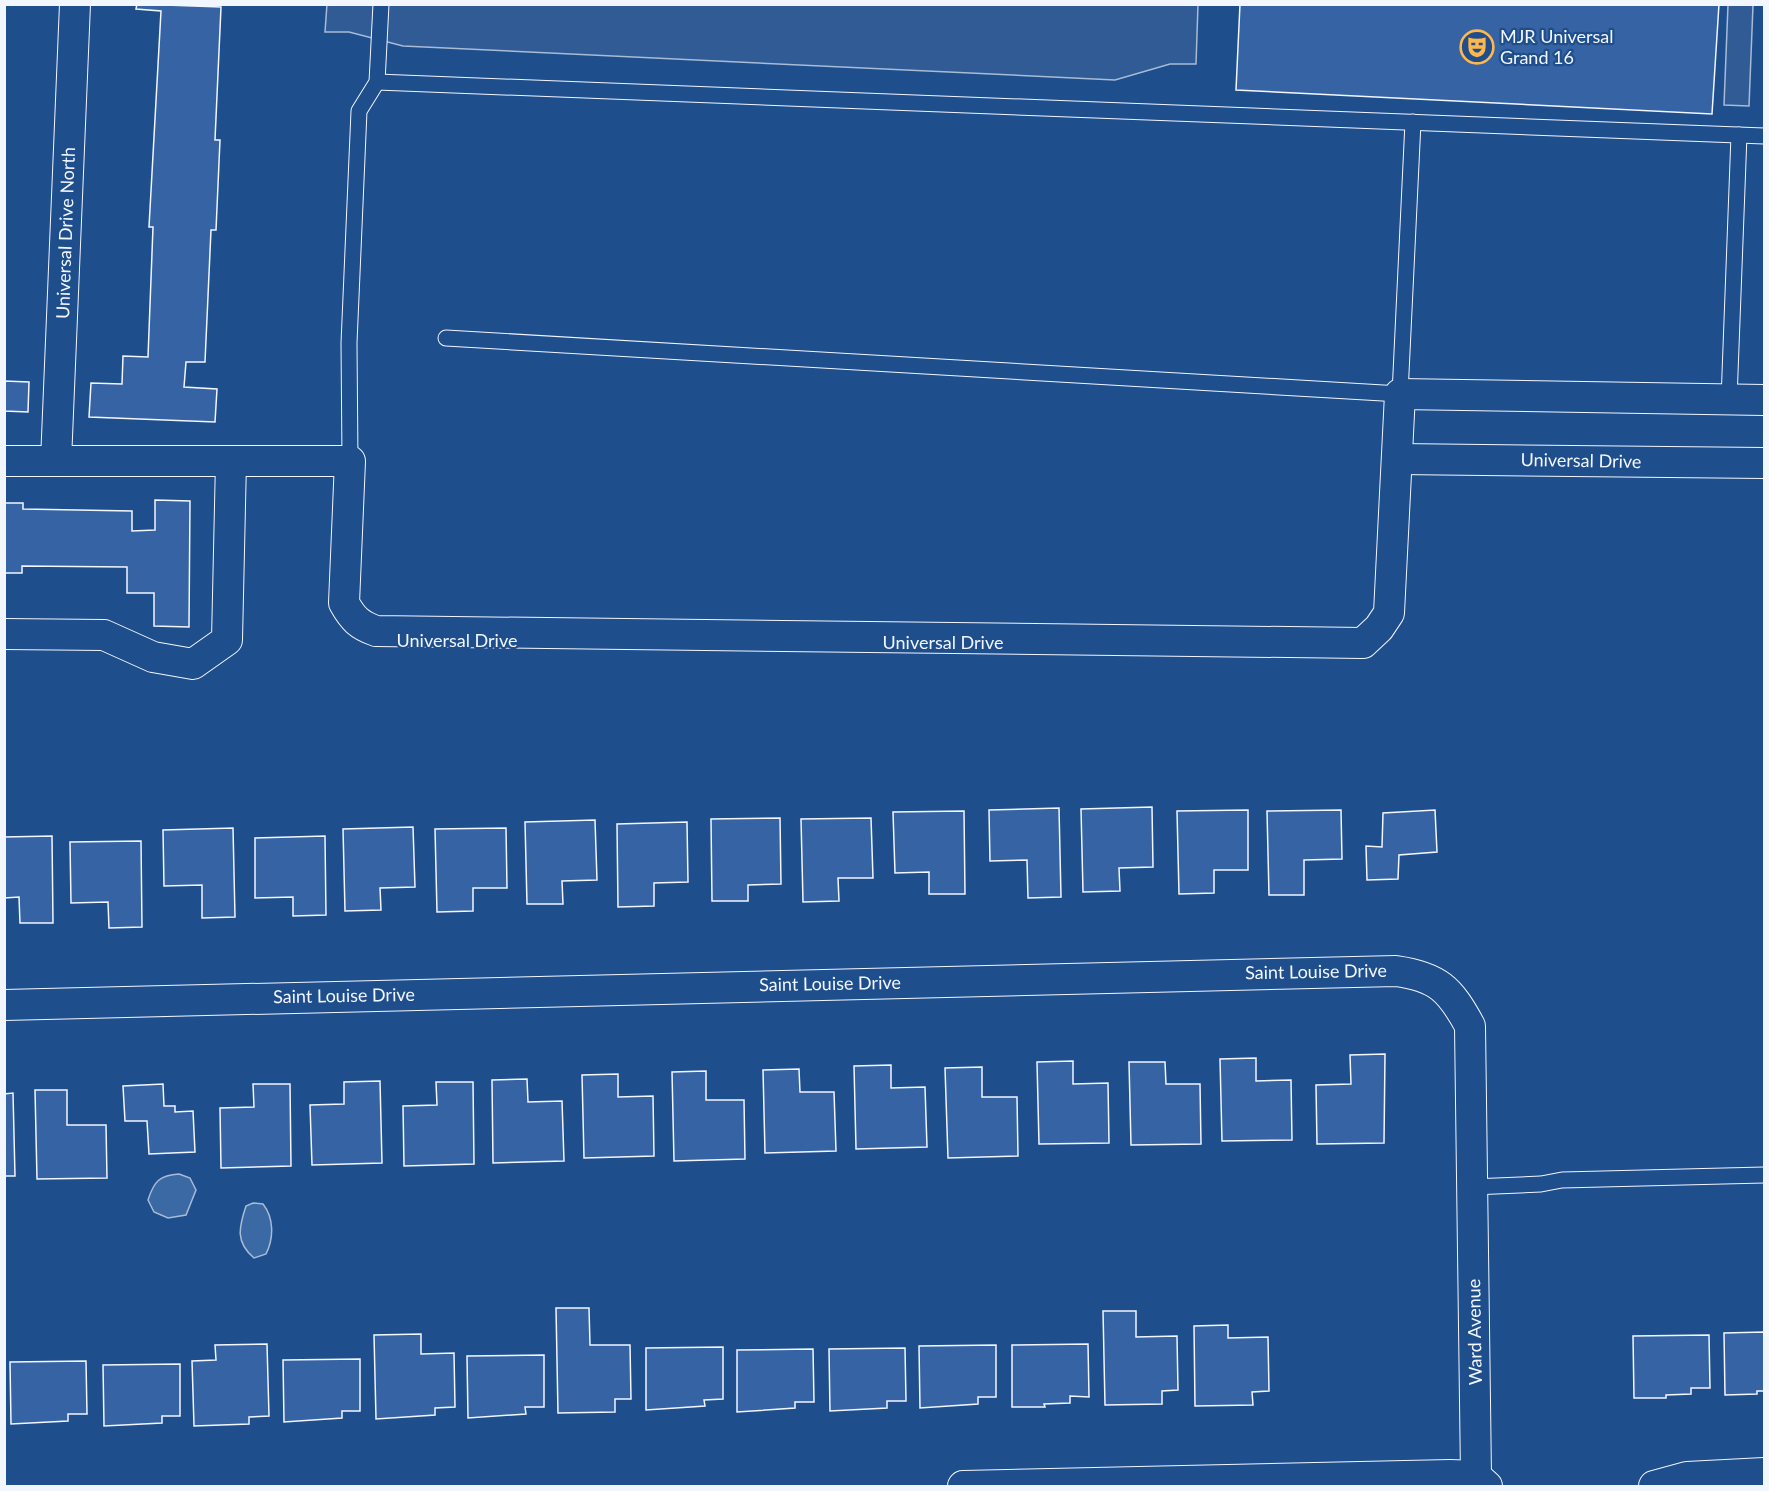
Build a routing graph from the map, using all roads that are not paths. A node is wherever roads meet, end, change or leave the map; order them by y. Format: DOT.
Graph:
graph roads {
  1 [pos="75,4"];
  2 [pos="381,4"];
  3 [pos="377,82"];
  4 [pos="1413,122"];
  5 [pos="1739,135"];
  6 [pos="1764,136"];
  7 [pos="446,338"];
  8 [pos="1400,394"];
  9 [pos="1729,399"];
  10 [pos="1764,400"];
  11 [pos="1398,454"];
  12 [pos="4,461"];
  13 [pos="56,461"];
  14 [pos="231,461"];
  15 [pos="350,461"];
  16 [pos="1764,463"];
  17 [pos="4,634"];
  18 [pos="4,1005"];
  19 [pos="1764,1175"];
  20 [pos="1472,1187"];
  21 [pos="1764,1473"];
  22 [pos="1481,1481"];
  23 [pos="963,1486"];
  24 [pos="1654,1486"];
  1 -- 13 [label="street, Universal Drive North"];
  2 -- 3 [label="lane"];
  3 -- 4 [label="lane"];
  3 -- 15 [label="lane"];
  4 -- 5 [label="lane"];
  4 -- 8 [label="lane"];
  5 -- 6 [label="lane"];
  5 -- 9 [label="lane"];
  7 -- 8 [label="lane"];
  8 -- 9 [label="street"];
  8 -- 11 [label="street, Universal Drive"];
  9 -- 10 [label="street"];
  11 -- 15 [label="street, Universal Drive"];
  11 -- 16 [label="street, Universal Drive"];
  12 -- 13 [label="street"];
  13 -- 14 [label="street"];
  14 -- 15 [label="street"];
  14 -- 17 [label="street"];
  18 -- 20 [label="street, Saint Louise Drive"];
  19 -- 20 [label="lane"];
  20 -- 22 [label="street, Ward Avenue"];
  21 -- 24 [label="street"];
  22 -- 23 [label="street"];
}
